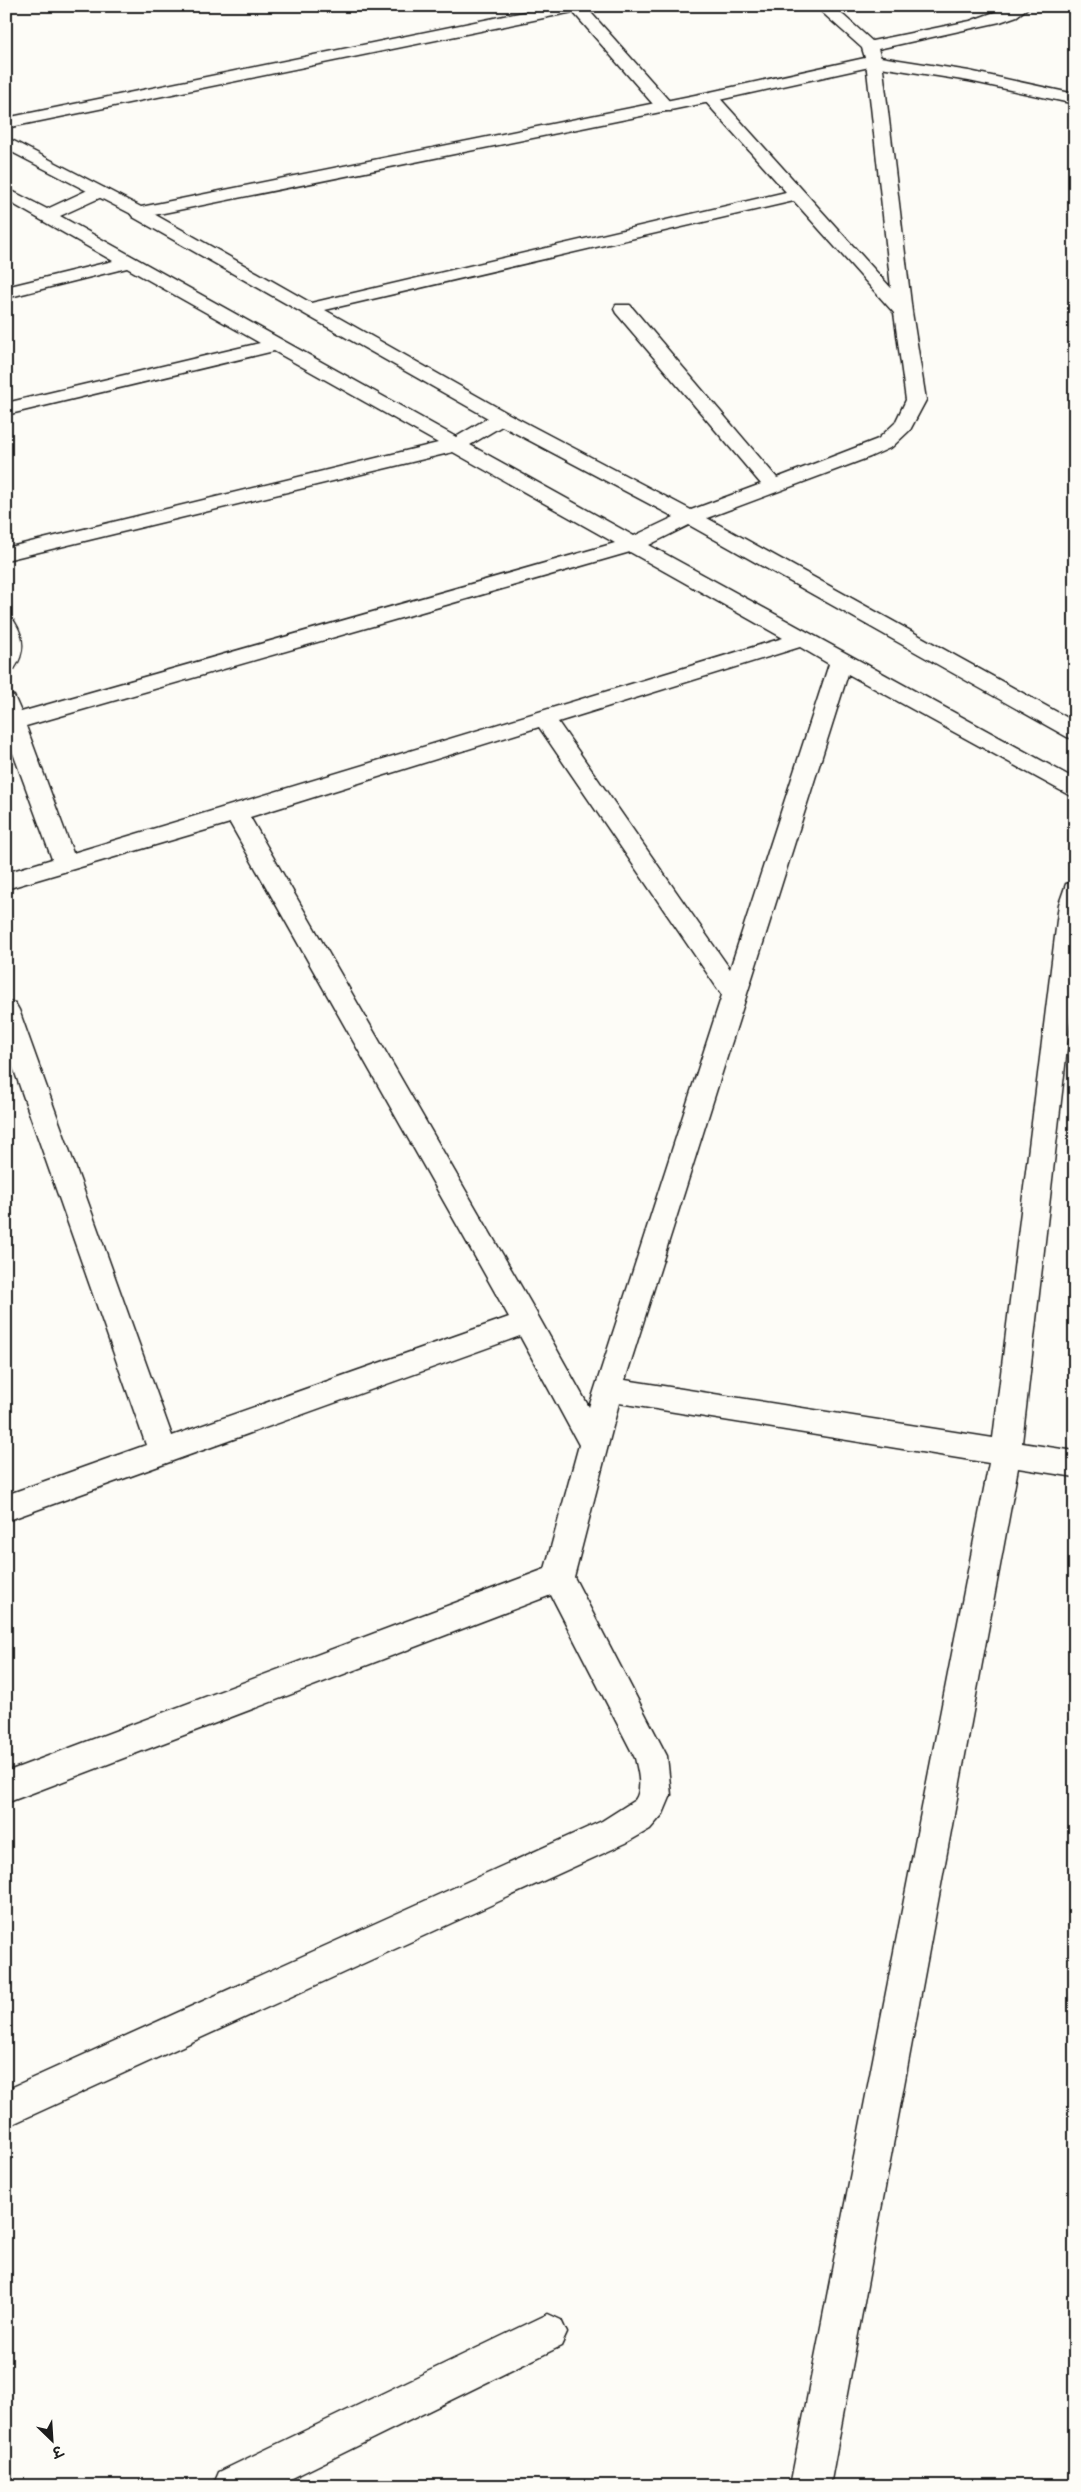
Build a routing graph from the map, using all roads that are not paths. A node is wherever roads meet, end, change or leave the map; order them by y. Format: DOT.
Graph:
graph roads {
  1 [pos="577,6"];
  2 [pos="822,6"];
  3 [pos="1022,6"];
  4 [pos="872,53"];
  5 [pos="710,97"];
  6 [pos="1075,99"];
  7 [pos="664,107"];
  8 [pos="6,124"];
  9 [pos="6,142"];
  10 [pos="98,192"];
  11 [pos="6,193"];
  12 [pos="796,195"];
  13 [pos="139,213"];
  14 [pos="47,215"];
  15 [pos="129,262"];
  16 [pos="6,293"];
  17 [pos="308,309"];
  18 [pos="623,309"];
  19 [pos="903,312"];
  20 [pos="276,345"];
  21 [pos="6,409"];
  22 [pos="480,430"];
  23 [pos="774,487"];
  24 [pos="678,524"];
  25 [pos="634,544"];
  26 [pos="6,554"];
  27 [pos="6,626"];
  28 [pos="802,639"];
  29 [pos="841,661"];
  30 [pos="6,664"];
  31 [pos="10,712"];
  32 [pos="544,718"];
  33 [pos="1075,732"];
  34 [pos="1075,789"];
  35 [pos="236,813"];
  36 [pos="66,862"];
  37 [pos="6,881"];
  38 [pos="1075,890"];
  39 [pos="734,994"];
  40 [pos="6,1010"];
  41 [pos="527,1322"];
  42 [pos="608,1389"];
  43 [pos="594,1444"];
  44 [pos="163,1452"];
  45 [pos="1006,1453"];
  46 [pos="1075,1464"];
  47 [pos="6,1508"];
  48 [pos="558,1578"];
  49 [pos="6,1788"];
  50 [pos="6,2109"];
  51 [pos="548,2333"];
  52 [pos="233,2486"];
  53 [pos="810,2486"];
  1 -- 7 [label="street"];
  1 -- 8 [label="street"];
  2 -- 4 [label="street"];
  3 -- 4 [label="street"];
  4 -- 5 [label="street"];
  4 -- 6 [label="street"];
  4 -- 19 [label="street"];
  5 -- 7 [label="street"];
  5 -- 12 [label="street"];
  7 -- 13 [label="street"];
  9 -- 10 [label="street"];
  10 -- 13 [label="street"];
  10 -- 14 [label="street"];
  11 -- 14 [label="street"];
  12 -- 17 [label="street"];
  12 -- 19 [label="street"];
  13 -- 17 [label="street"];
  14 -- 15 [label="street"];
  15 -- 16 [label="street"];
  15 -- 20 [label="street"];
  17 -- 22 [label="street"];
  18 -- 23 [label="street"];
  19 -- 23 [label="street"];
  20 -- 21 [label="street"];
  20 -- 22 [label="street"];
  22 -- 24 [label="street"];
  22 -- 25 [label="street"];
  22 -- 26 [label="street"];
  23 -- 24 [label="street"];
  24 -- 25 [label="street"];
  24 -- 33 [label="street"];
  25 -- 28 [label="street"];
  25 -- 31 [label="street"];
  27 -- 30 [label="street"];
  28 -- 29 [label="street"];
  28 -- 32 [label="street"];
  29 -- 34 [label="street"];
  29 -- 39 [label="street"];
  31 -- 36 [label="street"];
  32 -- 35 [label="street"];
  32 -- 39 [label="street"];
  35 -- 36 [label="street"];
  35 -- 41 [label="street"];
  36 -- 37 [label="street"];
  38 -- 45 [label="street"];
  39 -- 42 [label="street"];
  40 -- 44 [label="street"];
  41 -- 43 [label="street"];
  41 -- 44 [label="street"];
  42 -- 43 [label="street"];
  42 -- 45 [label="street"];
  43 -- 48 [label="street"];
  44 -- 47 [label="street"];
  45 -- 46 [label="street"];
  45 -- 53 [label="street"];
  48 -- 49 [label="street"];
  48 -- 50 [label="street"];
  51 -- 52 [label="street"];
}
